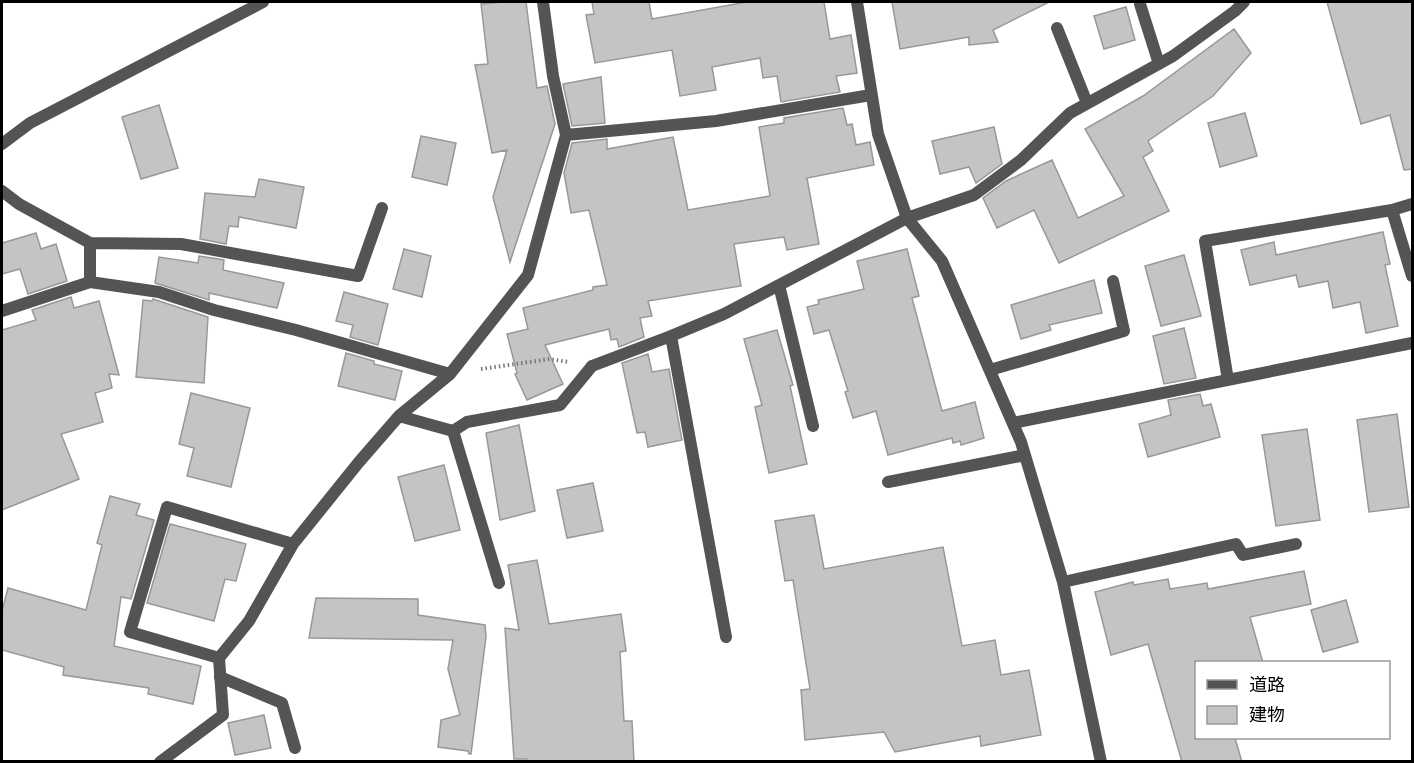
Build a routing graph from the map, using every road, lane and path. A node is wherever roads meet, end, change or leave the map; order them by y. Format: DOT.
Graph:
graph roads {
  1 [pos="263,2"];
  2 [pos="543,2"];
  3 [pos="857,2"];
  4 [pos="1244,2"];
  5 [pos="1140,4"];
  6 [pos="1057,28"];
  7 [pos="1159,64"];
  8 [pos="871,94"];
  9 [pos="1087,104"];
  10 [pos="566,135"];
  11 [pos="2,144"];
  12 [pos="2,191"];
  13 [pos="1413,204"];
  14 [pos="382,208"];
  15 [pos="1392,210"];
  16 [pos="907,218"];
  17 [pos="90,243"];
  18 [pos="1413,276"];
  19 [pos="1113,281"];
  20 [pos="90,282"];
  21 [pos="779,285"];
  22 [pos="2,311"];
  23 [pos="671,336"];
  24 [pos="1413,343"];
  25 [pos="592,366"];
  26 [pos="990,370"];
  27 [pos="450,374"];
  28 [pos="1228,380"];
  29 [pos="399,416"];
  30 [pos="1013,423"];
  31 [pos="813,426"];
  32 [pos="453,431"];
  33 [pos="1025,454"];
  34 [pos="888,482"];
  35 [pos="293,544"];
  36 [pos="1296,544"];
  37 [pos="1063,582"];
  38 [pos="499,583"];
  39 [pos="726,637"];
  40 [pos="219,658"];
  41 [pos="220,677"];
  42 [pos="295,748"];
  43 [pos="160,762"];
  44 [pos="1101,762"];
  1 -- 11 [label="street"];
  2 -- 10 [label="street"];
  3 -- 8 [label="street"];
  4 -- 7 [label="street"];
  5 -- 7 [label="street"];
  6 -- 9 [label="street"];
  7 -- 9 [label="street"];
  8 -- 10 [label="street"];
  8 -- 16 [label="street"];
  9 -- 16 [label="street"];
  10 -- 27 [label="street"];
  12 -- 17 [label="street"];
  13 -- 15 [label="street"];
  14 -- 17 [label="street"];
  15 -- 18 [label="street"];
  15 -- 28 [label="street"];
  16 -- 21 [label="street"];
  16 -- 26 [label="street"];
  17 -- 20 [label="street"];
  19 -- 26 [label="street"];
  20 -- 22 [label="street"];
  20 -- 27 [label="street"];
  21 -- 23 [label="street"];
  21 -- 31 [label="street"];
  23 -- 25 [label="street"];
  23 -- 39 [label="street"];
  24 -- 28 [label="street"];
  25 -- 27 [label="path"];
  25 -- 32 [label="street"];
  26 -- 30 [label="street"];
  27 -- 29 [label="street"];
  28 -- 30 [label="street"];
  29 -- 32 [label="street"];
  29 -- 35 [label="street"];
  30 -- 33 [label="street"];
  32 -- 38 [label="street"];
  33 -- 34 [label="street"];
  33 -- 37 [label="street"];
  35 -- 40 [label="street"];
  35 -- 40 [label="street"];
  36 -- 37 [label="street"];
  37 -- 44 [label="street"];
  40 -- 41 [label="street"];
  41 -- 42 [label="street"];
  41 -- 43 [label="street"];
}
